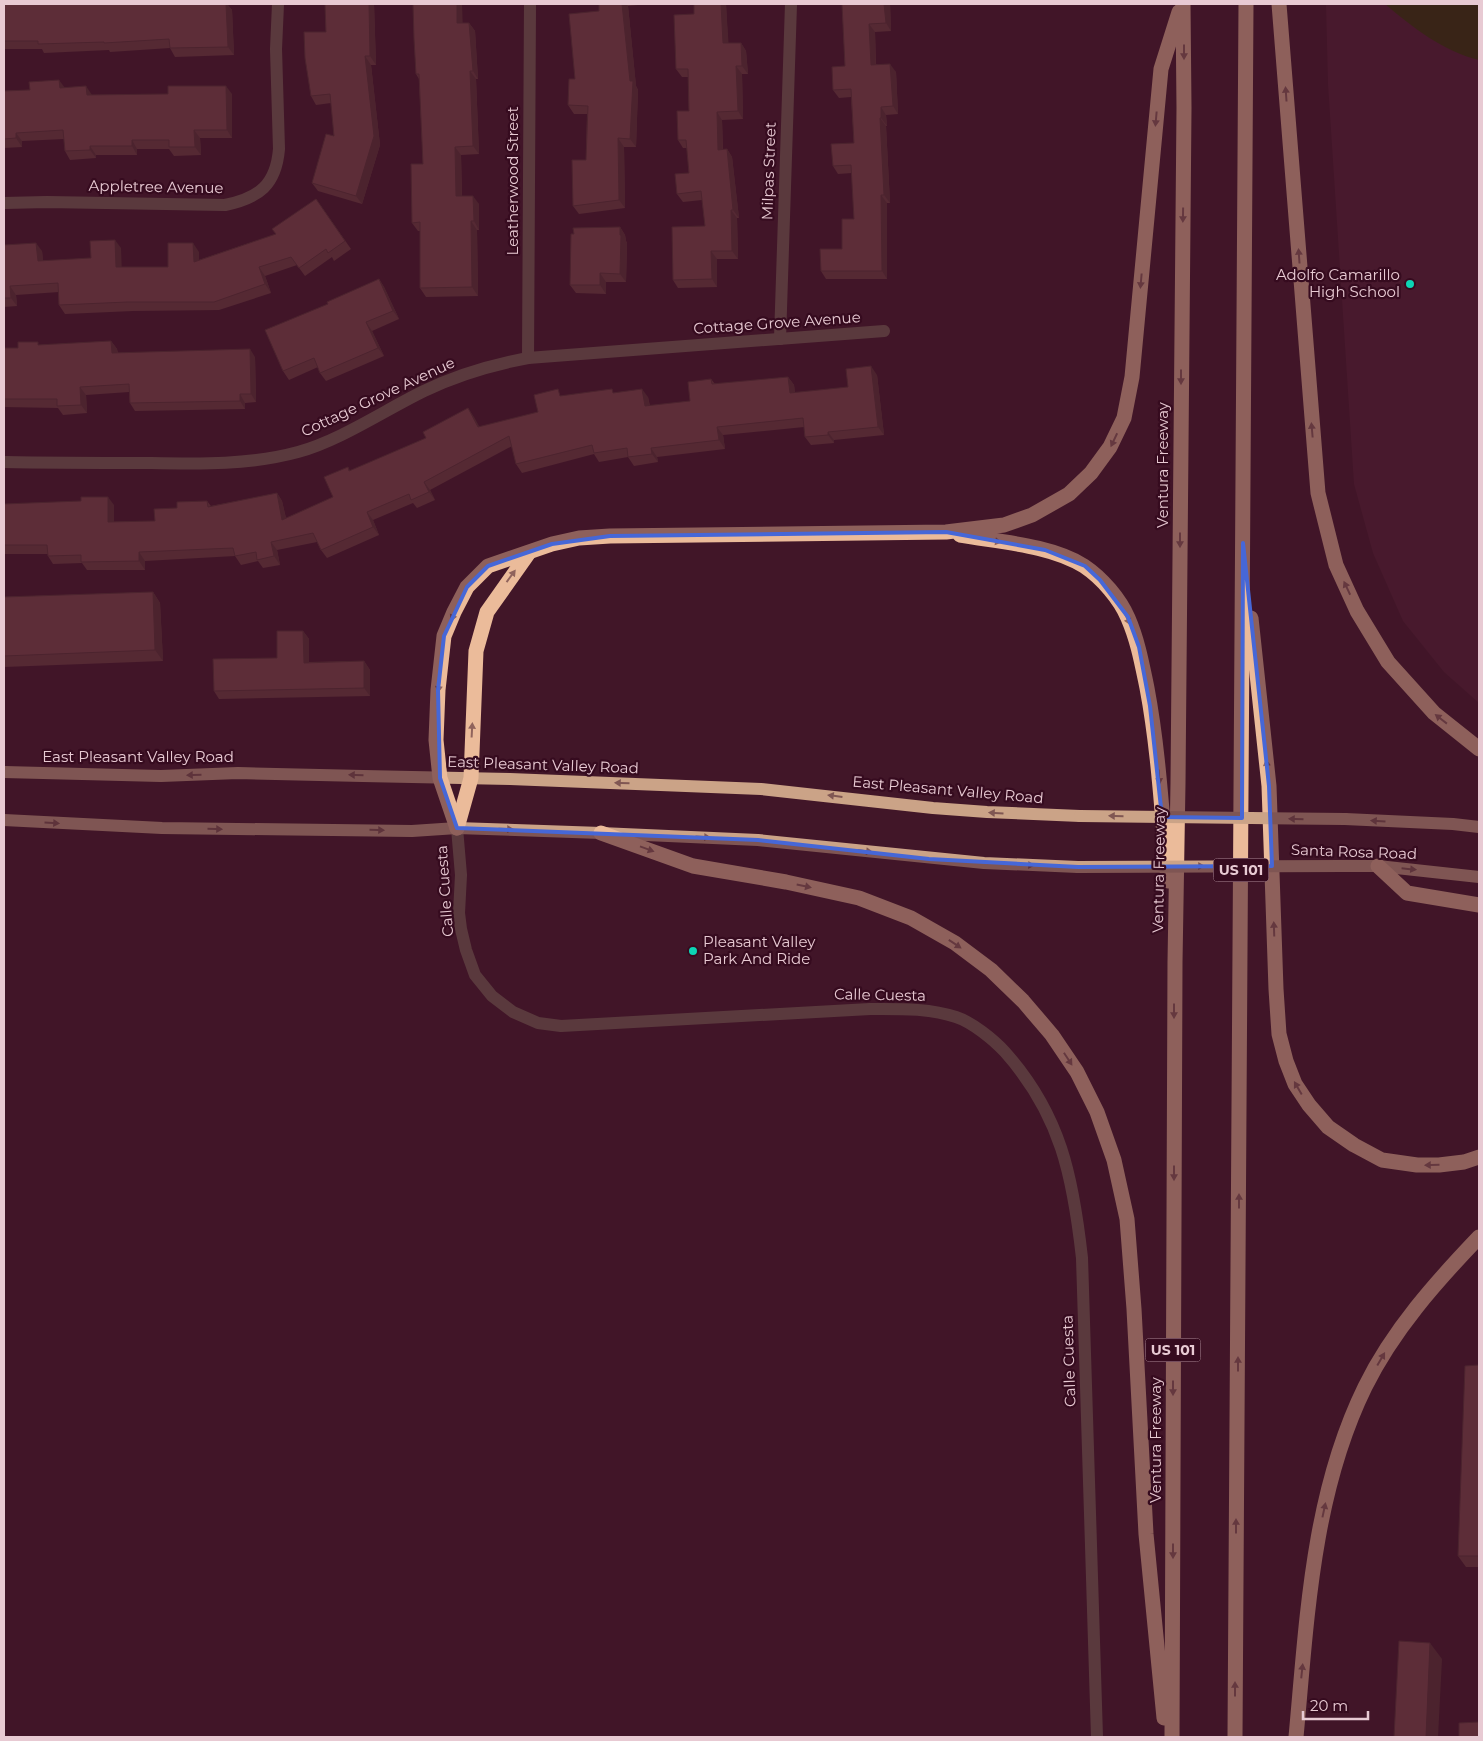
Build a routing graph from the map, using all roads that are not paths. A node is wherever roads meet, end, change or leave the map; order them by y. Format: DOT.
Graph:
graph roads {
  1 [pos="278,4"];
  2 [pos="530,4"];
  3 [pos="790,4"];
  4 [pos="1182,4"];
  5 [pos="1246,4"];
  6 [pos="1279,4"];
  7 [pos="4,203"];
  8 [pos="884,331"];
  9 [pos="780,339"];
  10 [pos="528,358"];
  11 [pos="4,462"];
  12 [pos="946,532"];
  13 [pos="1243,543"];
  14 [pos="528,554"];
  15 [pos="1479,749"];
  16 [pos="4,772"];
  17 [pos="440,778"];
  18 [pos="471,778"];
  19 [pos="1080,816"];
  20 [pos="4,820"];
  21 [pos="1479,827"];
  22 [pos="457,828"];
  23 [pos="601,833"];
  24 [pos="1378,866"];
  25 [pos="1479,877"];
  26 [pos="1479,905"];
  27 [pos="1174,962"];
  28 [pos="1479,1157"];
  29 [pos="1479,1237"];
  30 [pos="1097,1737"];
  31 [pos="1166,1737"];
  32 [pos="1172,1737"];
  33 [pos="1235,1737"];
  34 [pos="1296,1737"];
  1 -- 7 [label="street, Appletree Avenue"];
  2 -- 10 [label="street, Leatherwood Street"];
  3 -- 9 [label="street, Milpas Street"];
  4 -- 12 [label="highway, one-way"];
  4 -- 27 [label="highway, Ventura Freeway / US 101, one-way"];
  5 -- 13 [label="highway, US 101"];
  15 -- 6 [label="highway, one-way"];
  8 -- 9 [label="street, Cottage Grove Avenue"];
  9 -- 10 [label="street, Cottage Grove Avenue"];
  10 -- 11 [label="street, Cottage Grove Avenue"];
  12 -- 14 [label="highway"];
  12 -- 27 [label="highway, one-way"];
  28 -- 13 [label="highway, one-way"];
  33 -- 13 [label="highway, US 101, one-way"];
  14 -- 17 [label="highway, one-way"];
  18 -- 14 [label="highway, one-way"];
  17 -- 16 [label="main road, East Pleasant Valley Road, one-way"];
  17 -- 18 [label="main road, East Pleasant Valley Road"];
  17 -- 22 [label="highway"];
  19 -- 18 [label="main road, East Pleasant Valley Road, one-way"];
  18 -- 22 [label="highway"];
  21 -- 19 [label="main road, Santa Rosa Road, one-way, bridge"];
  20 -- 22 [label="main road, one-way"];
  22 -- 23 [label="main road, one-way"];
  22 -- 30 [label="street, Calle Cuesta"];
  23 -- 24 [label="main road, Santa Rosa Road, one-way, bridge"];
  23 -- 31 [label="highway, one-way"];
  24 -- 25 [label="main road, Santa Rosa Road, one-way"];
  24 -- 26 [label="highway"];
  27 -- 32 [label="highway, Ventura Freeway / US 101, one-way"];
  34 -- 29 [label="highway, one-way"];
}
